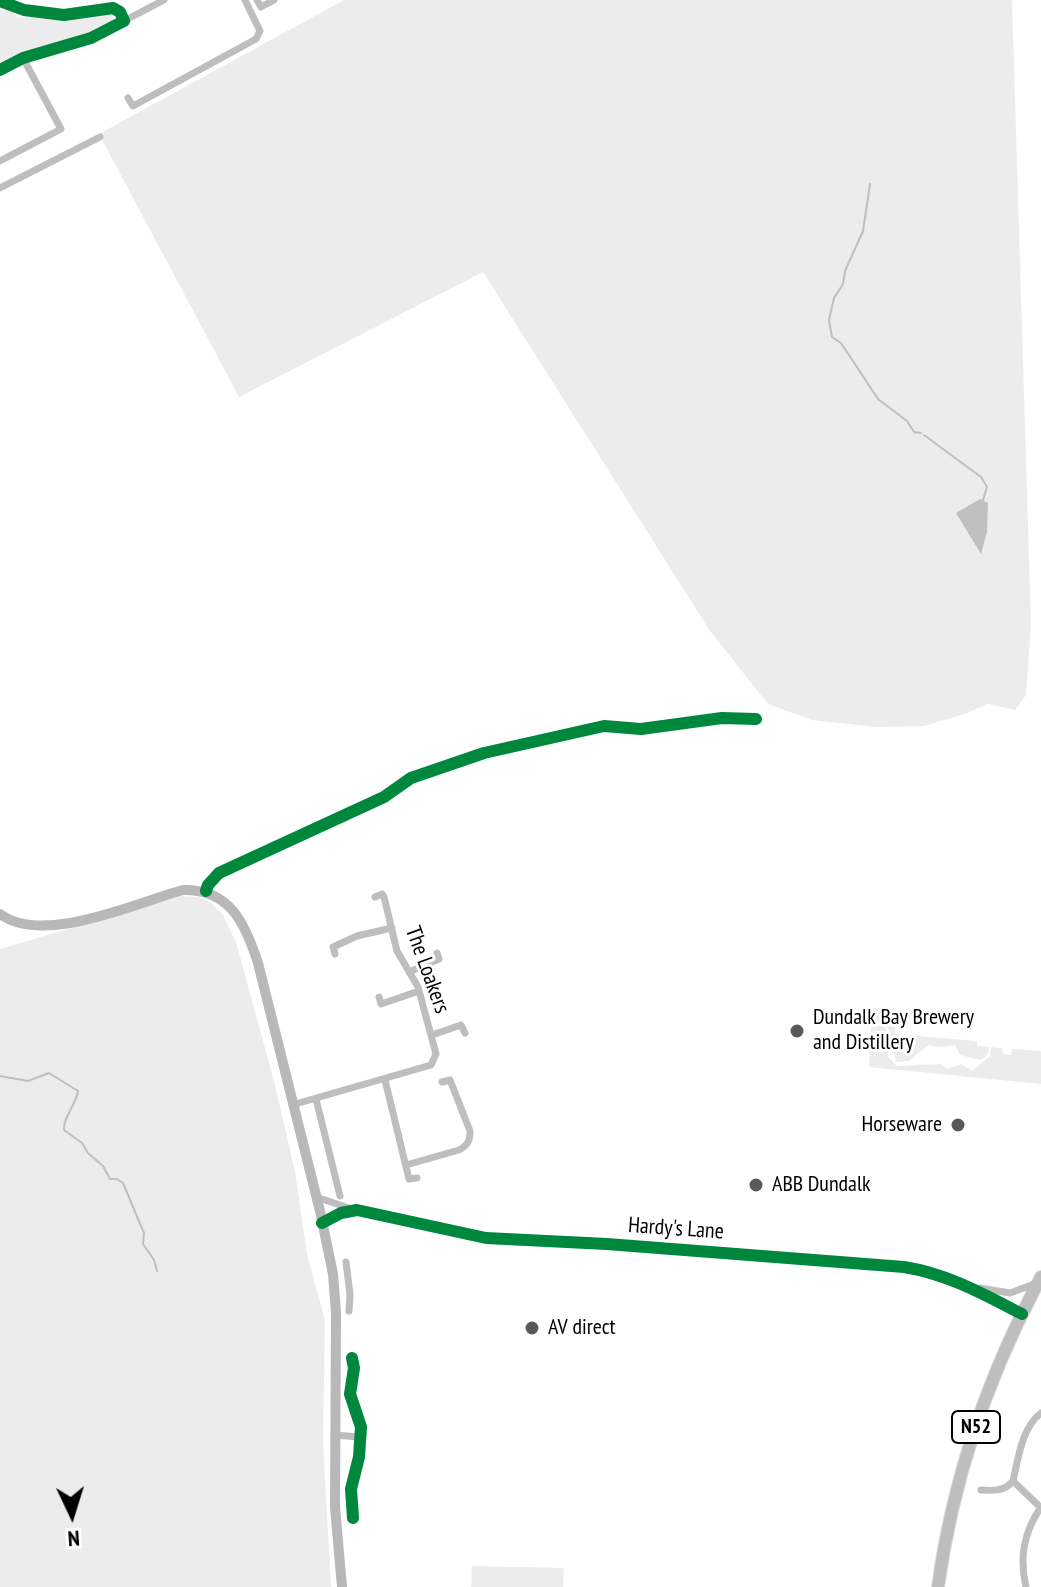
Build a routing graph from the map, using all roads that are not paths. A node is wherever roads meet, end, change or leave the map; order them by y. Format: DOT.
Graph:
graph roads {
  1 [pos="164,0"];
  2 [pos="245,0"];
  3 [pos="257,0"];
  4 [pos="274,0"];
  5 [pos="0,1"];
  6 [pos="124,21"];
  7 [pos="23,58"];
  8 [pos="0,70"];
  9 [pos="128,98"];
  10 [pos="100,137"];
  11 [pos="0,161"];
  12 [pos="0,188"];
  13 [pos="756,719"];
  14 [pos="206,891"];
  15 [pos="375,897"];
  16 [pos="0,914"];
  17 [pos="392,928"];
  18 [pos="437,953"];
  19 [pos="335,954"];
  20 [pos="409,972"];
  21 [pos="419,991"];
  22 [pos="379,997"];
  23 [pos="465,1033"];
  24 [pos="432,1035"];
  25 [pos="385,1080"];
  26 [pos="442,1082"];
  27 [pos="316,1099"];
  28 [pos="292,1105"];
  29 [pos="406,1165"];
  30 [pos="417,1178"];
  31 [pos="340,1196"];
  32 [pos="316,1197"];
  33 [pos="357,1210"];
  34 [pos="322,1223"];
  35 [pos="346,1262"];
  36 [pos="333,1280"];
  37 [pos="1040,1280"];
  38 [pos="348,1281"];
  39 [pos="966,1285"];
  40 [pos="349,1311"];
  41 [pos="1022,1314"];
  42 [pos="352,1358"];
  43 [pos="1041,1413"];
  44 [pos="334,1435"];
  45 [pos="359,1437"];
  46 [pos="1013,1481"];
  47 [pos="981,1490"];
  48 [pos="1041,1507"];
  49 [pos="353,1518"];
  50 [pos="342,1587"];
  51 [pos="938,1587"];
  52 [pos="1026,1587"];
  1 -- 6 [label="street"];
  2 -- 9 [label="street"];
  3 -- 4 [label="street"];
  5 -- 6 [label="street"];
  6 -- 7 [label="street"];
  7 -- 8 [label="street"];
  7 -- 11 [label="street"];
  10 -- 12 [label="street"];
  13 -- 14 [label="street"];
  14 -- 16 [label="main road"];
  14 -- 28 [label="main road"];
  15 -- 17 [label="street, The Loakers"];
  17 -- 19 [label="street"];
  17 -- 20 [label="street, The Loakers"];
  18 -- 20 [label="street"];
  20 -- 21 [label="street, The Loakers"];
  21 -- 22 [label="street"];
  21 -- 24 [label="street, The Loakers"];
  23 -- 24 [label="street"];
  24 -- 25 [label="street, The Loakers"];
  25 -- 27 [label="street, The Loakers"];
  25 -- 29 [label="street"];
  26 -- 29 [label="street"];
  27 -- 28 [label="street, The Loakers"];
  27 -- 31 [label="street"];
  28 -- 32 [label="main road"];
  29 -- 30 [label="street"];
  32 -- 33 [label="street, Hardy's Lane"];
  32 -- 34 [label="main road"];
  33 -- 34 [label="street"];
  33 -- 39 [label="street, Hardy's Lane"];
  34 -- 36 [label="main road"];
  35 -- 38 [label="street"];
  36 -- 38 [label="street"];
  36 -- 44 [label="main road"];
  37 -- 39 [label="street, Hardy's Lane"];
  37 -- 41 [label="main road, N52"];
  38 -- 40 [label="street"];
  39 -- 41 [label="street, Hardy's Lane"];
  41 -- 51 [label="main road, N52"];
  42 -- 45 [label="street"];
  43 -- 46 [label="street"];
  44 -- 45 [label="street"];
  44 -- 50 [label="main road"];
  45 -- 49 [label="street"];
  46 -- 47 [label="street"];
  46 -- 48 [label="street"];
  48 -- 52 [label="street"];
}
